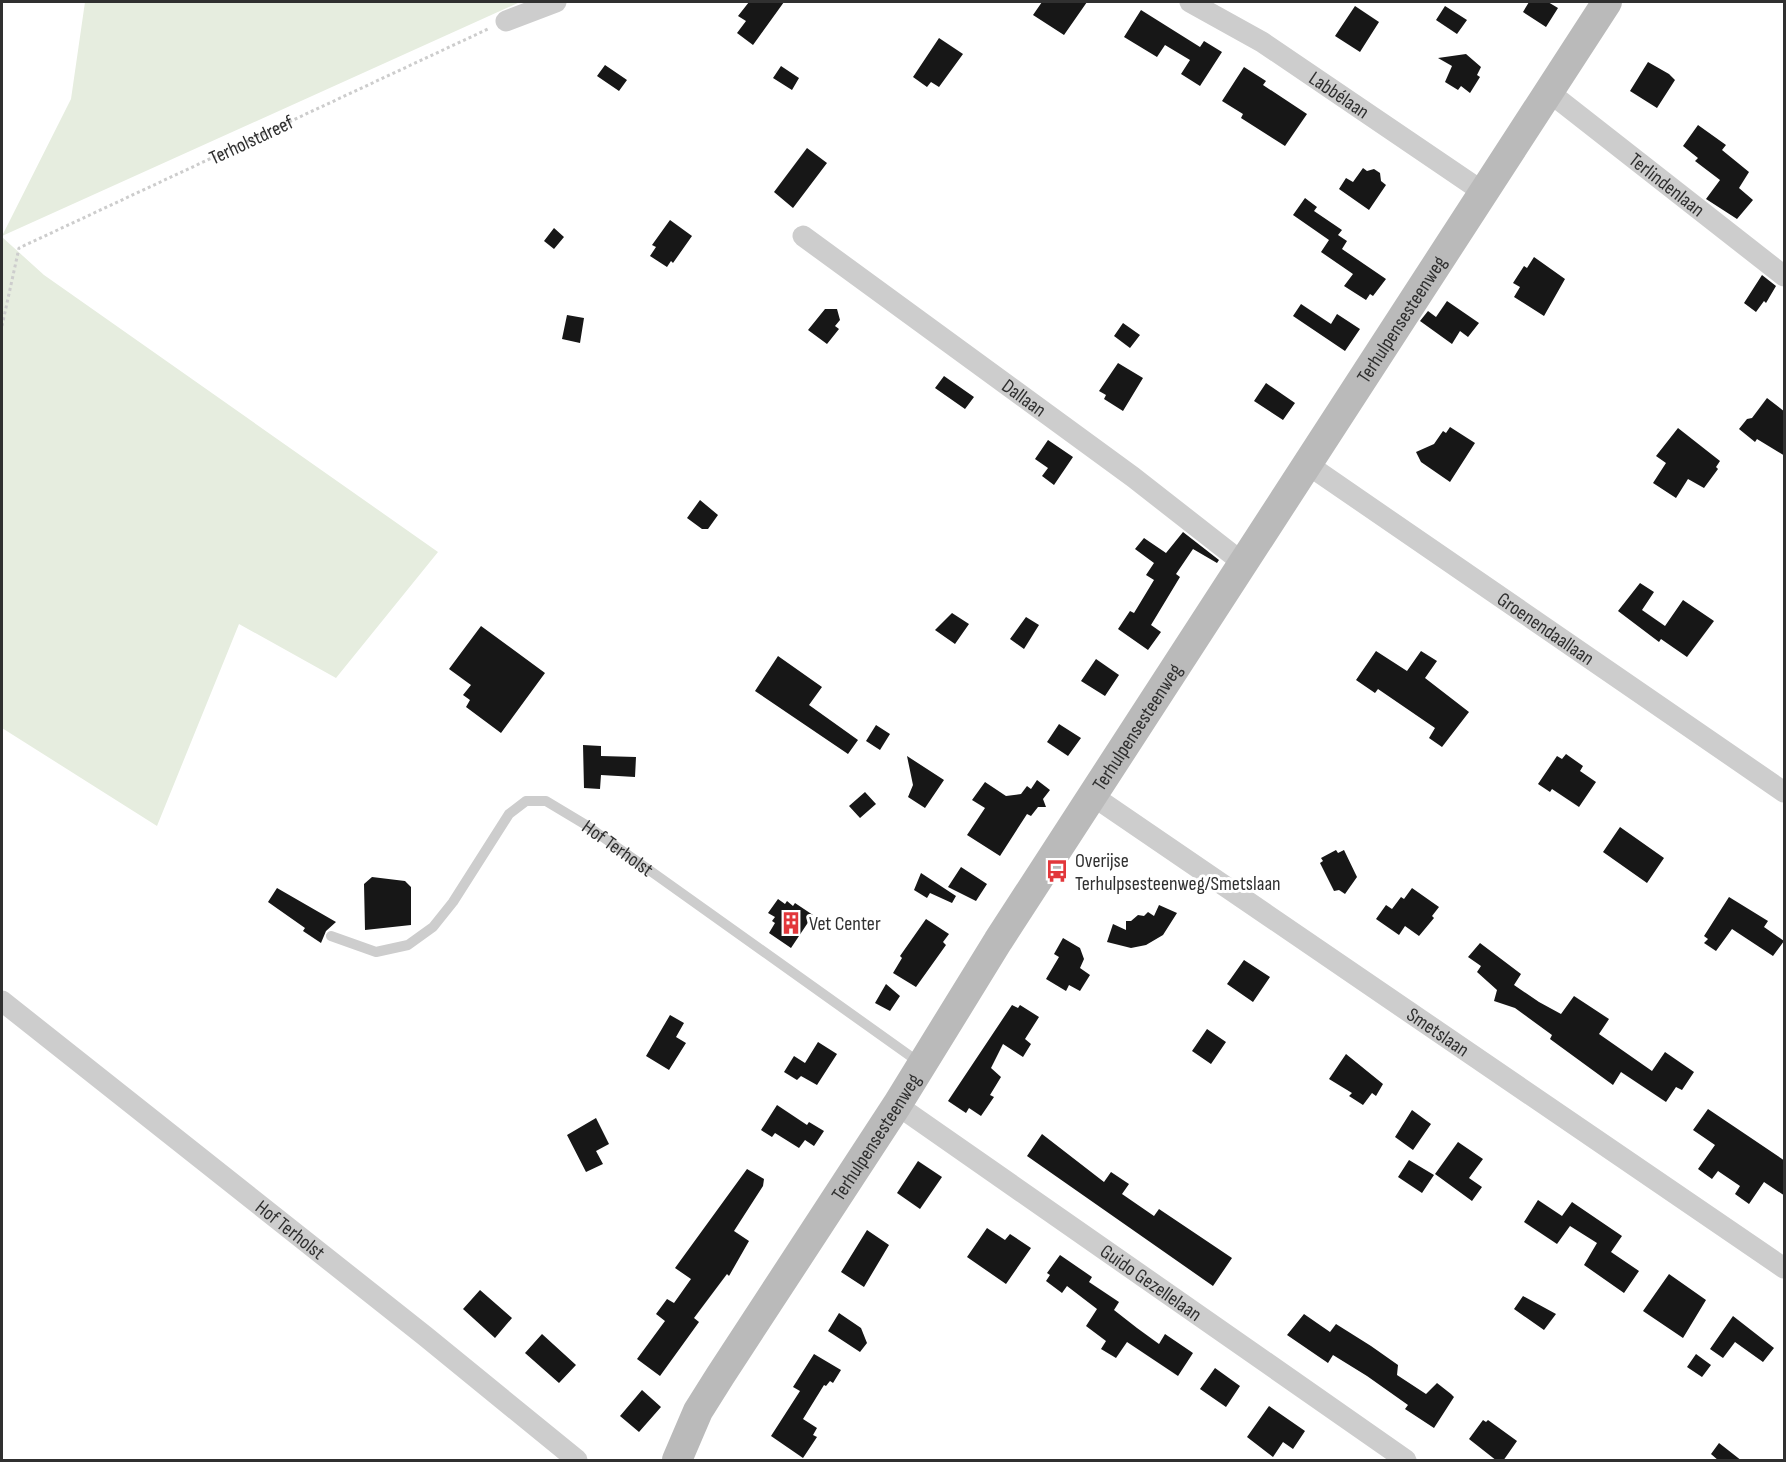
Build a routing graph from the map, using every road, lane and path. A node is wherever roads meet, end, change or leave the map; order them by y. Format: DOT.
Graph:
graph roads {
  1 [pos="556,2"];
  2 [pos="1190,2"];
  3 [pos="1607,2"];
  4 [pos="506,21"];
  5 [pos="1549,92"];
  6 [pos="1483,192"];
  7 [pos="802,236"];
  8 [pos="1785,276"];
  9 [pos="2,326"];
  10 [pos="1306,464"];
  11 [pos="1243,563"];
  12 [pos="1785,792"];
  13 [pos="1093,796"];
  14 [pos="331,936"];
  15 [pos="2,1001"];
  16 [pos="922,1065"];
  17 [pos="897,1105"];
  18 [pos="1785,1268"];
  19 [pos="578,1461"];
  20 [pos="677,1461"];
  21 [pos="1406,1461"];
  1 -- 4 [label="street"];
  2 -- 6 [label="street, Labbélaan"];
  3 -- 5 [label="main road, Terhulpensesteenweg"];
  4 -- 9 [label="path, Terholstdreef"];
  5 -- 6 [label="main road, Terhulpensesteenweg"];
  5 -- 8 [label="street, Terlindenlaan"];
  6 -- 10 [label="main road, Terhulpensesteenweg"];
  7 -- 11 [label="street, Dallaan"];
  10 -- 11 [label="main road, Terhulpensesteenweg"];
  10 -- 12 [label="street, Groenendaallaan"];
  11 -- 13 [label="main road, Terhulpensesteenweg"];
  13 -- 16 [label="main road, Terhulpensesteenweg"];
  13 -- 18 [label="street, Smetslaan"];
  14 -- 16 [label="lane, Hof Terholst"];
  15 -- 19 [label="street, Hof Terholst"];
  16 -- 17 [label="main road, Terhulpensesteenweg"];
  17 -- 20 [label="main road, Terhulpensesteenweg"];
  17 -- 21 [label="street, Guido Gezellelaan"];
}
